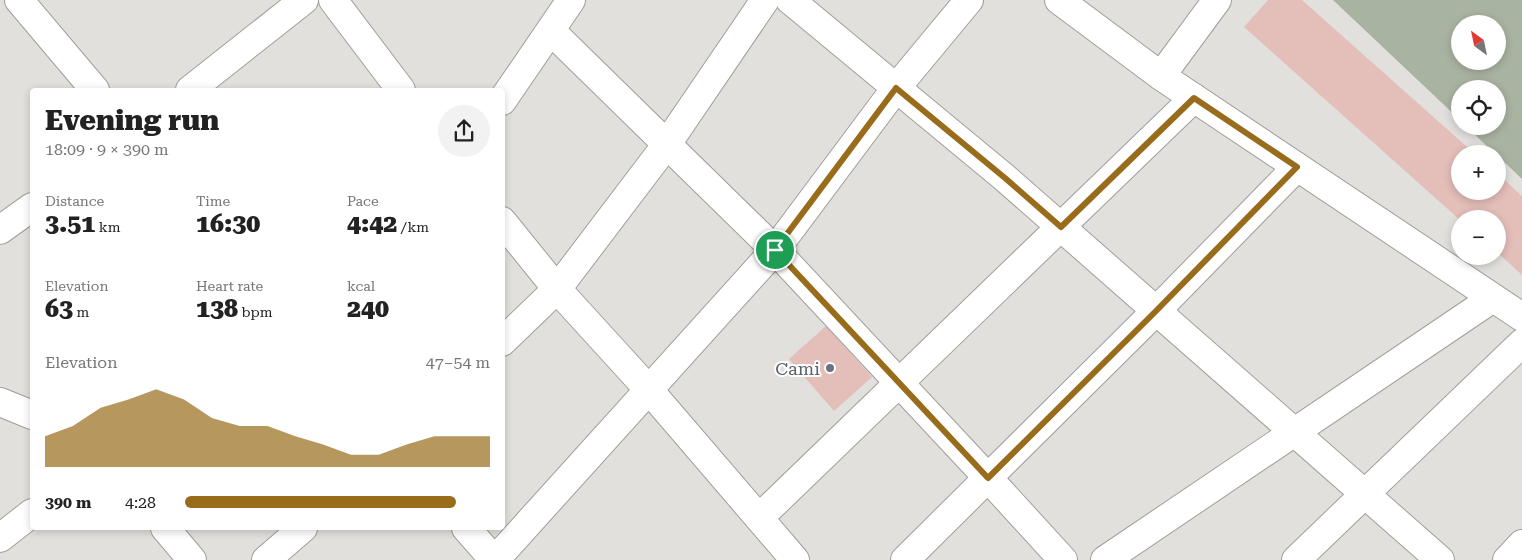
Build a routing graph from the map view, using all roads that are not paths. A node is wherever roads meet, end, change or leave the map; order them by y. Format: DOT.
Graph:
graph roads {
  1 [pos="19,0"];
  2 [pos="304,0"];
  3 [pos="333,0"];
  4 [pos="572,0"];
  5 [pos="765,0"];
  6 [pos="790,0"];
  7 [pos="969,0"];
  8 [pos="1059,0"];
  9 [pos="1217,0"];
  10 [pos="551,31"];
  11 [pos="1161,76"];
  12 [pos="93,88"];
  13 [pos="193,88"];
  14 [pos="399,88"];
  15 [pos="896,88"];
  16 [pos="505,97"];
  17 [pos="1194,98"];
  18 [pos="667,144"];
  19 [pos="1297,167"];
  20 [pos="30,208"];
  21 [pos="505,224"];
  22 [pos="1061,227"];
  23 [pos="0,230"];
  24 [pos="775,250"];
  25 [pos="557,289"];
  26 [pos="1493,298"];
  27 [pos="1156,311"];
  28 [pos="1522,317"];
  29 [pos="505,339"];
  30 [pos="1522,343"];
  31 [pos="899,383"];
  32 [pos="649,390"];
  33 [pos="0,402"];
  34 [pos="30,414"];
  35 [pos="1294,431"];
  36 [pos="988,478"];
  37 [pos="1365,494"];
  38 [pos="30,515"];
  39 [pos="759,518"];
  40 [pos="167,530"];
  41 [pos="301,530"];
  42 [pos="468,530"];
  43 [pos="0,538"];
  44 [pos="1522,544"];
  45 [pos="192,560"];
  46 [pos="266,560"];
  47 [pos="494,560"];
  48 [pos="795,560"];
  49 [pos="905,560"];
  50 [pos="1063,560"];
  51 [pos="1105,560"];
  52 [pos="1296,560"];
  53 [pos="1440,560"];
  54 [pos="1507,560"];
  1 -- 12 [label="street"];
  2 -- 13 [label="street"];
  3 -- 14 [label="street"];
  4 -- 10 [label="street"];
  5 -- 18 [label="street"];
  6 -- 15 [label="street"];
  7 -- 15 [label="street"];
  8 -- 11 [label="street"];
  9 -- 11 [label="street"];
  10 -- 16 [label="street"];
  10 -- 18 [label="street"];
  11 -- 17 [label="street"];
  15 -- 22 [label="street"];
  15 -- 24 [label="street"];
  17 -- 19 [label="street"];
  17 -- 22 [label="street"];
  18 -- 24 [label="street"];
  18 -- 25 [label="street"];
  19 -- 26 [label="street"];
  19 -- 27 [label="street"];
  20 -- 23 [label="street"];
  21 -- 25 [label="street"];
  22 -- 27 [label="street"];
  22 -- 31 [label="street"];
  24 -- 31 [label="street"];
  24 -- 32 [label="street"];
  25 -- 29 [label="street"];
  25 -- 32 [label="street"];
  26 -- 28 [label="street"];
  26 -- 35 [label="street"];
  27 -- 35 [label="street"];
  27 -- 36 [label="street"];
  30 -- 37 [label="street"];
  31 -- 36 [label="street"];
  31 -- 39 [label="street"];
  32 -- 39 [label="street"];
  32 -- 47 [label="street"];
  33 -- 34 [label="street"];
  35 -- 37 [label="street"];
  35 -- 51 [label="street"];
  36 -- 49 [label="street"];
  36 -- 50 [label="street"];
  37 -- 52 [label="street"];
  37 -- 53 [label="street"];
  38 -- 43 [label="street"];
  39 -- 48 [label="street"];
  40 -- 45 [label="street"];
  41 -- 46 [label="street"];
  42 -- 47 [label="street"];
  44 -- 54 [label="street"];
}
